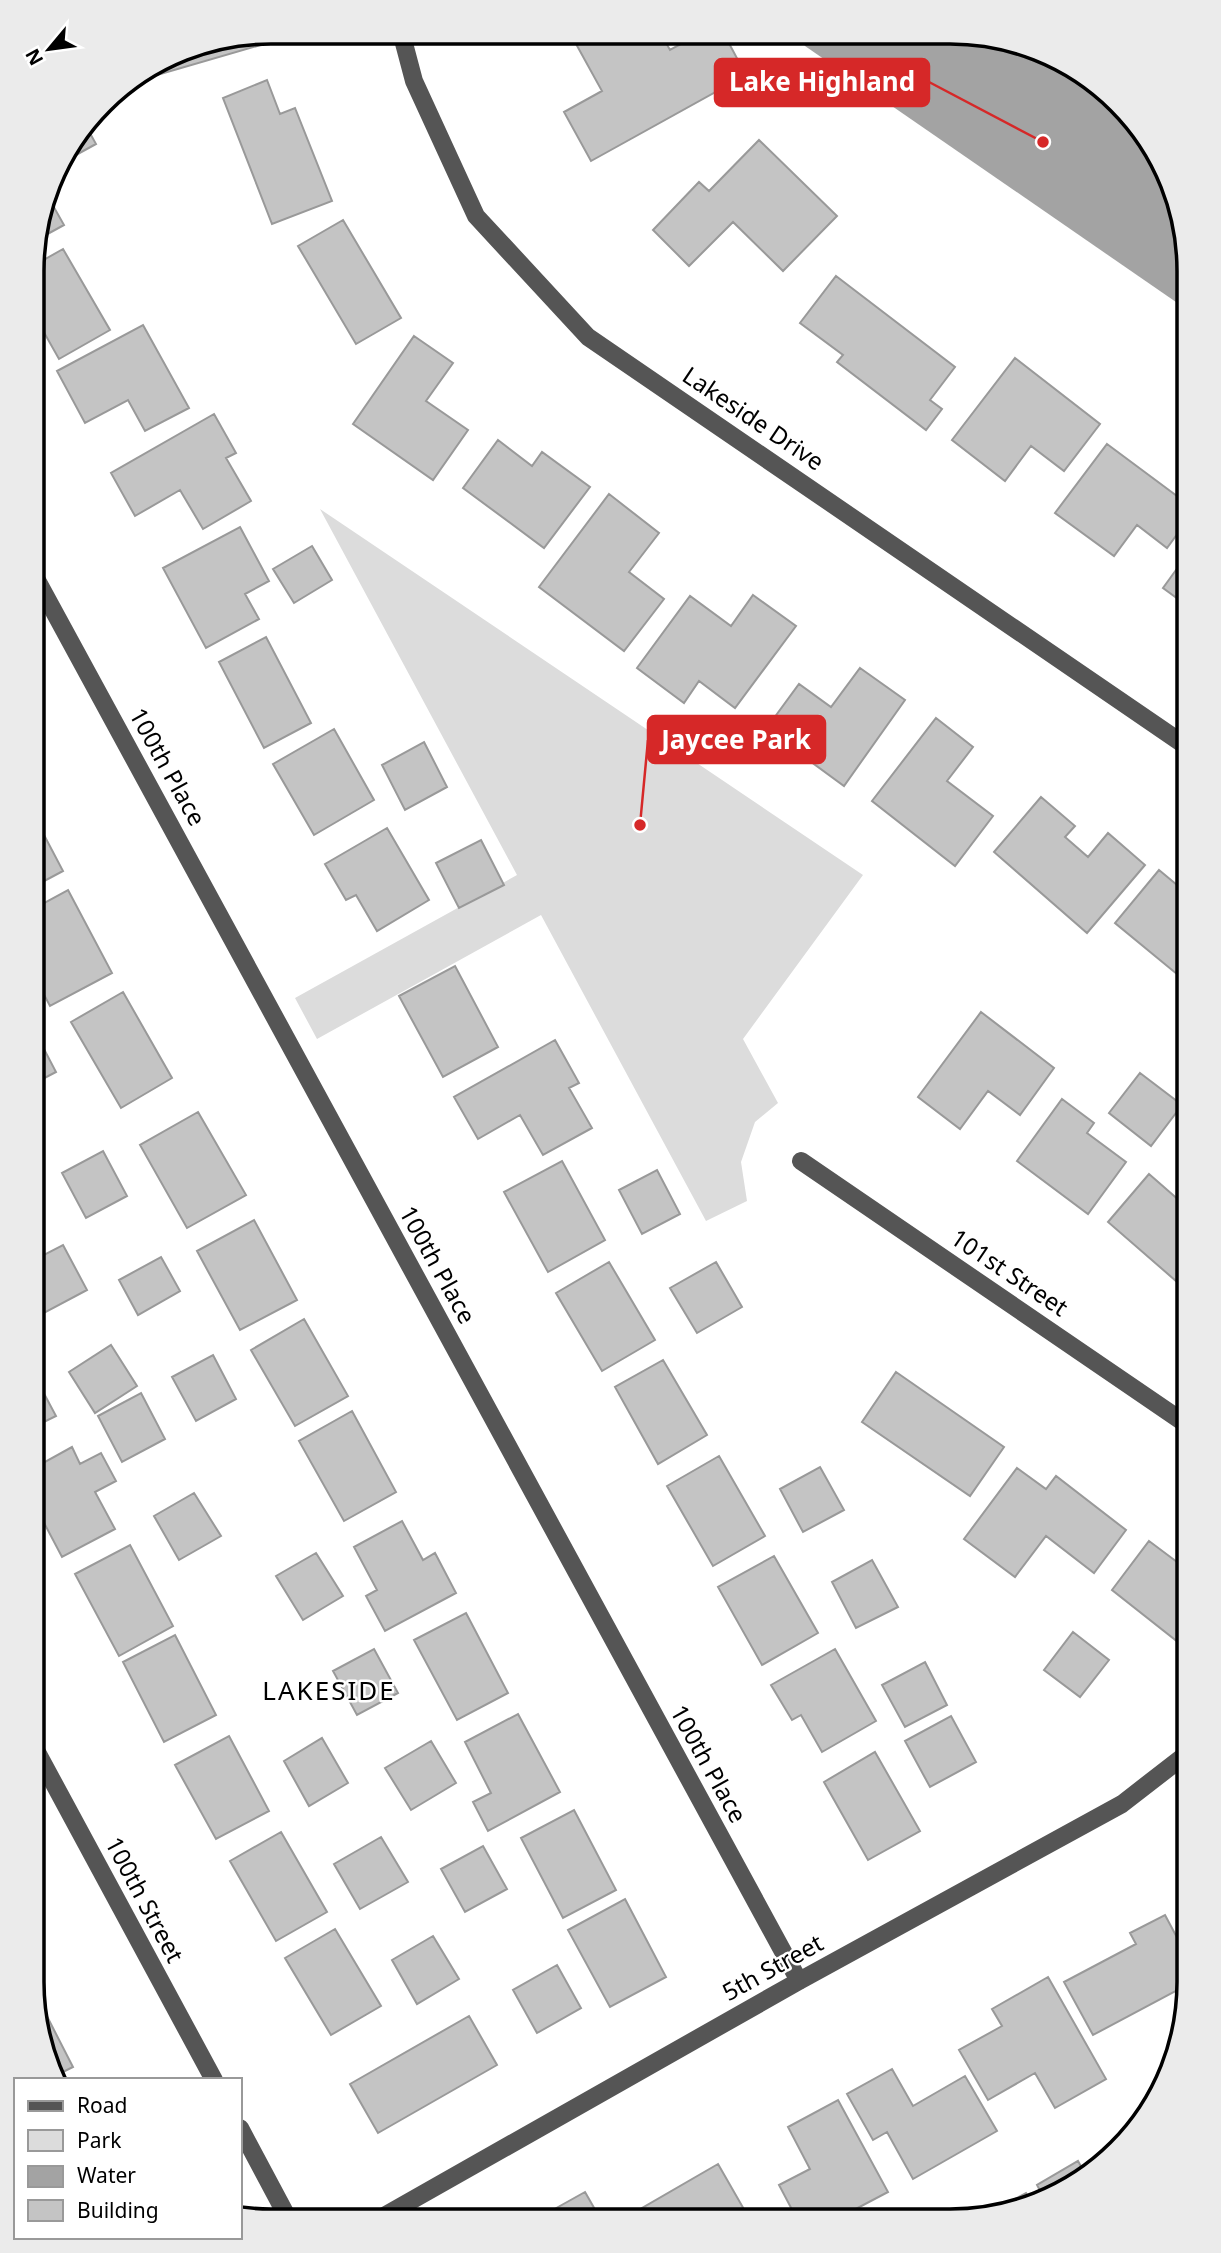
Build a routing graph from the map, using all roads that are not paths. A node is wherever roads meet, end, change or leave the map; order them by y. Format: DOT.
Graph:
graph roads {
  1 [pos="404,44"];
  2 [pos="44,593"];
  3 [pos="1177,740"];
  4 [pos="801,1161"];
  5 [pos="1177,1418"];
  6 [pos="1177,1761"];
  7 [pos="44,1765"];
  8 [pos="799,1981"];
  9 [pos="213,2078"];
  10 [pos="242,2132"];
  11 [pos="283,2209"];
  12 [pos="396,2209"];
  1 -- 3 [label="street, Lakeside Drive"];
  2 -- 8 [label="street, 100th Place"];
  4 -- 5 [label="street, 101st Street"];
  6 -- 8 [label="street, 5th Street"];
  7 -- 9 [label="street, 100th Street"];
  8 -- 12 [label="street, 5th Street"];
  10 -- 11 [label="street"];
}
